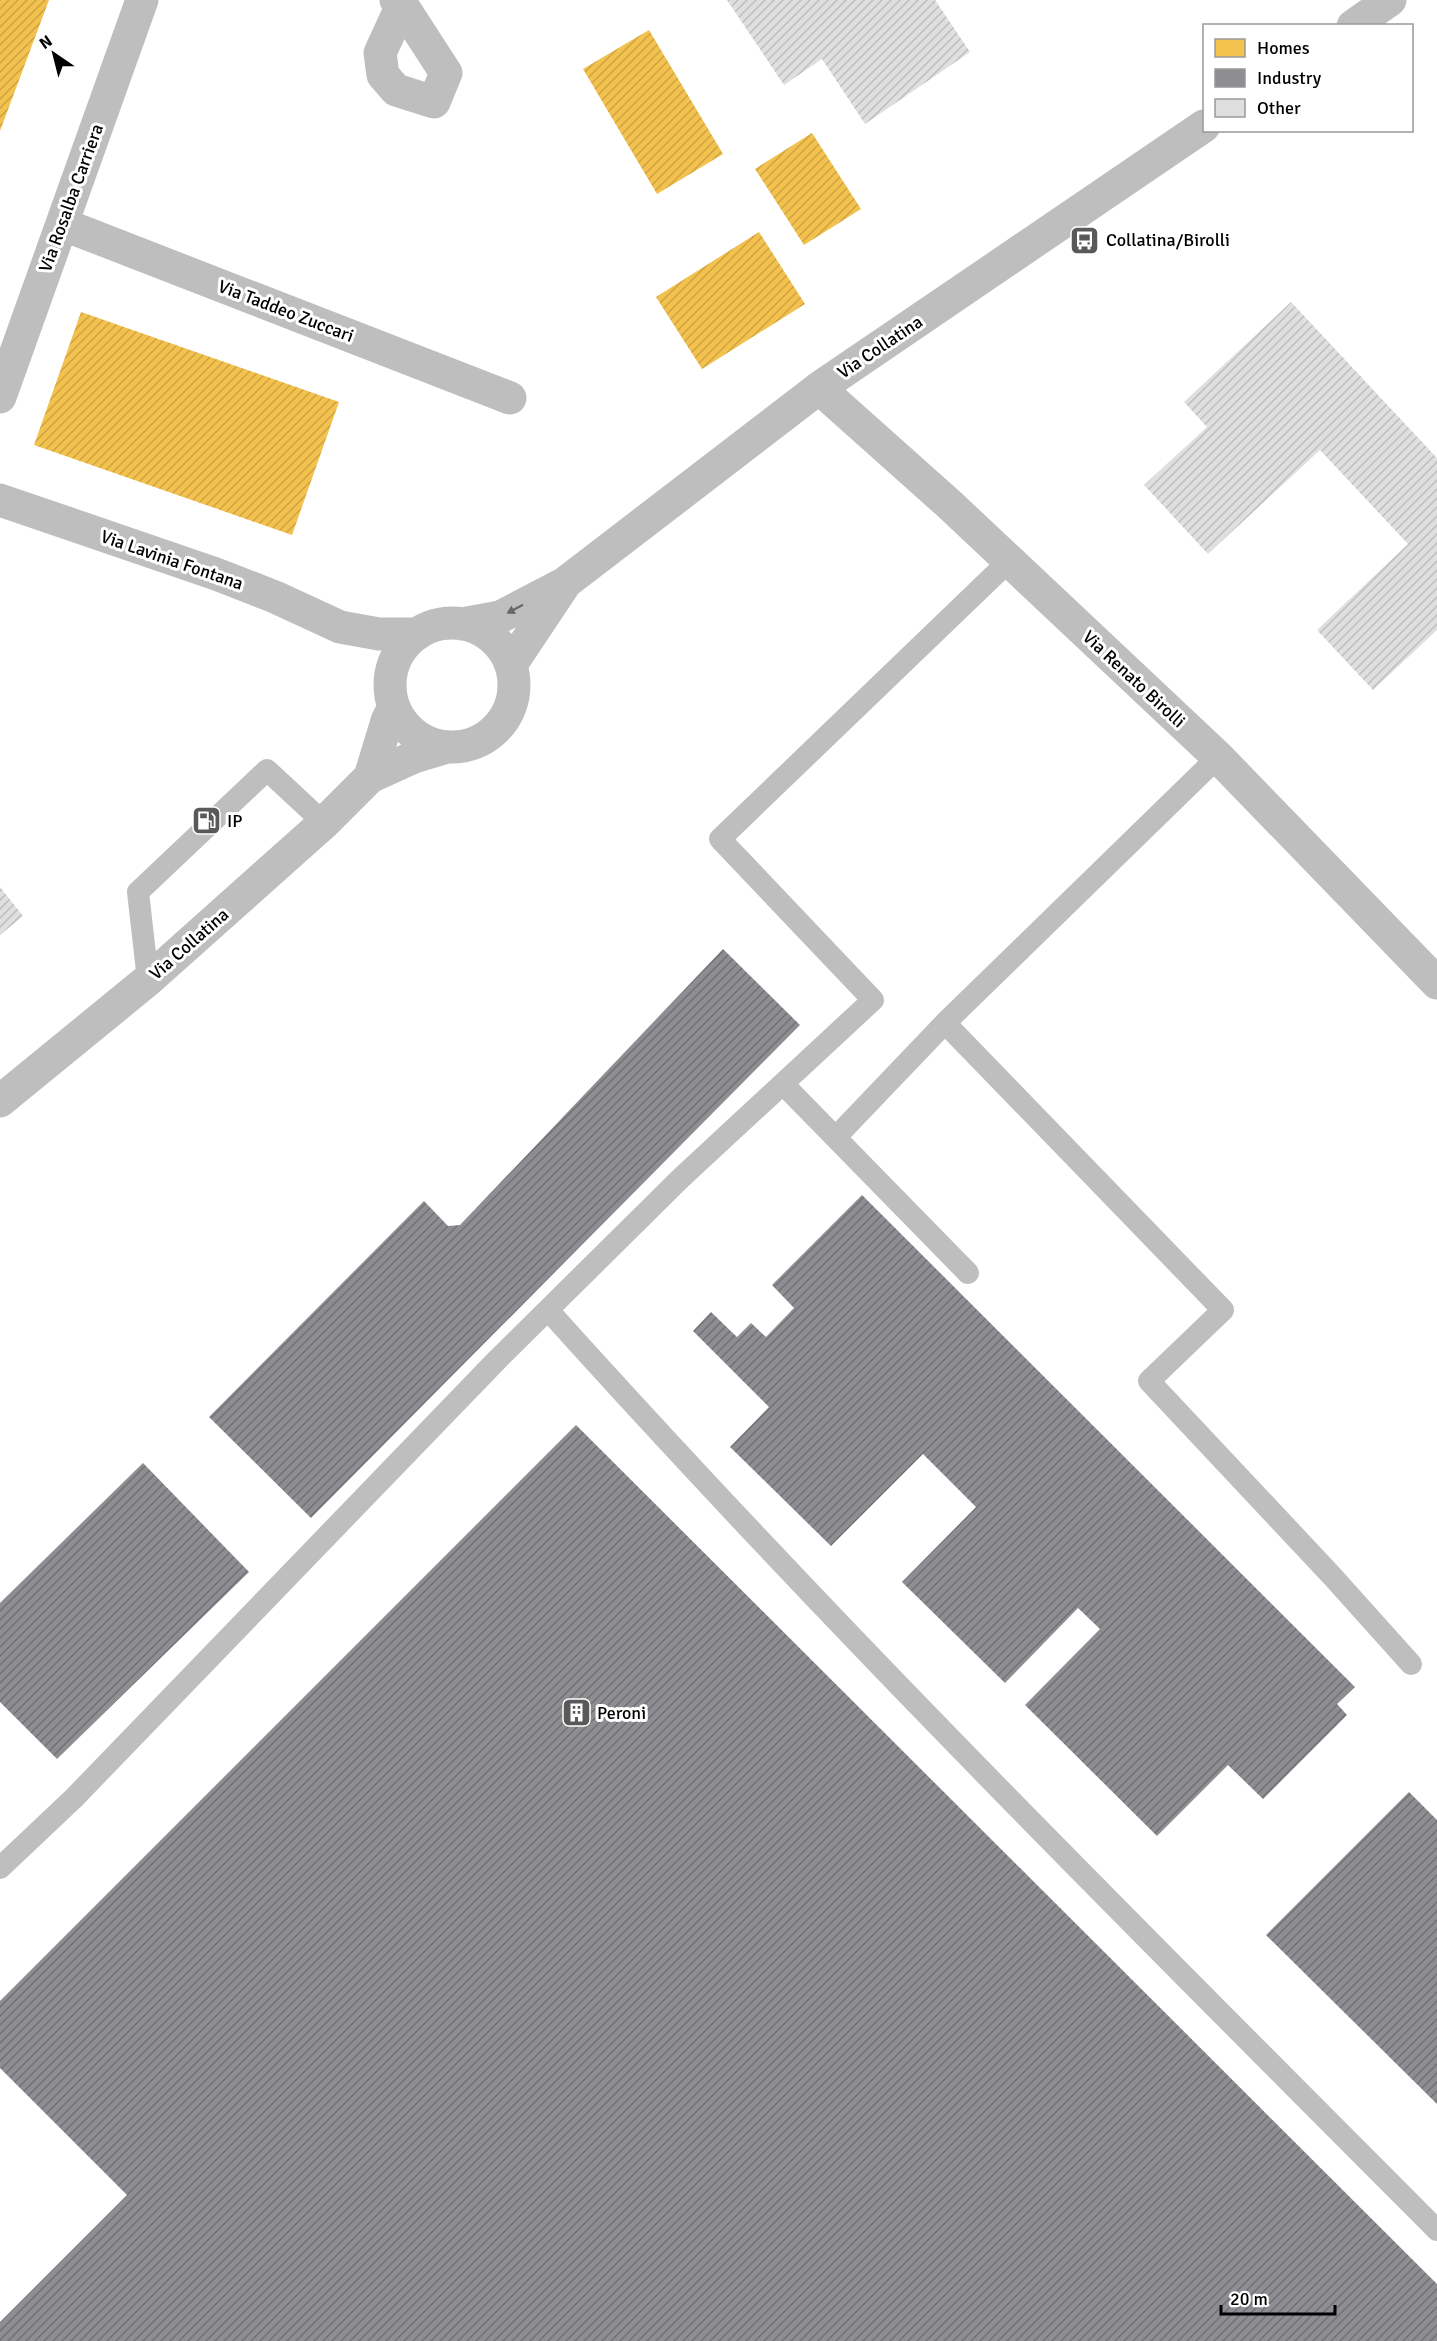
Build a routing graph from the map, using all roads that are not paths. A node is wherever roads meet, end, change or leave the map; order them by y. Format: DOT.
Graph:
graph roads {
  1 [pos="142,0"];
  2 [pos="1390,0"];
  3 [pos="1356,24"];
  4 [pos="1203,127"];
  5 [pos="62,224"];
  6 [pos="819,388"];
  7 [pos="0,397"];
  8 [pos="510,398"];
  9 [pos="0,500"];
  10 [pos="1009,561"];
  11 [pos="565,583"];
  12 [pos="462,624"];
  13 [pos="340,627"];
  14 [pos="417,634"];
  15 [pos="512,663"];
  16 [pos="391,696"];
  17 [pos="444,748"];
  18 [pos="1218,758"];
  19 [pos="370,777"];
  20 [pos="324,823"];
  21 [pos="148,980"];
  22 [pos="1437,983"];
  23 [pos="945,1023"];
  24 [pos="783,1084"];
  25 [pos="0,1101"];
  26 [pos="836,1137"];
  27 [pos="968,1273"];
  28 [pos="548,1310"];
  29 [pos="1411,1664"];
  30 [pos="0,1868"];
  31 [pos="1437,2230"];
  1 -- 5 [label="street, Via Rosalba Carriera"];
  2 -- 3 [label="street"];
  4 -- 6 [label="street, Via Collatina"];
  5 -- 7 [label="street, Via Rosalba Carriera"];
  5 -- 8 [label="street, Via Taddeo Zuccari"];
  6 -- 10 [label="street, Via Renato Birolli"];
  6 -- 11 [label="street, Via Collatina"];
  9 -- 13 [label="street, Via Lavinia Fontana"];
  10 -- 18 [label="street, Via Renato Birolli"];
  10 -- 24 [label="lane"];
  11 -- 12 [label="street, Via Collatina, one-way"];
  11 -- 15 [label="street, Via Collatina"];
  12 -- 14 [label="street"];
  12 -- 15 [label="street"];
  13 -- 14 [label="street, Via Lavinia Fontana"];
  13 -- 16 [label="street, Via Lavinia Fontana"];
  14 -- 16 [label="street"];
  15 -- 17 [label="street"];
  16 -- 17 [label="street"];
  16 -- 19 [label="street, Via Collatina"];
  17 -- 19 [label="street, Via Collatina"];
  18 -- 22 [label="street, Via Renato Birolli"];
  18 -- 23 [label="lane"];
  19 -- 20 [label="street, Via Collatina"];
  20 -- 21 [label="street, Via Collatina"];
  20 -- 21 [label="lane"];
  21 -- 25 [label="street, Via Collatina"];
  23 -- 26 [label="lane"];
  23 -- 29 [label="lane"];
  24 -- 26 [label="lane"];
  24 -- 28 [label="lane"];
  26 -- 27 [label="lane"];
  28 -- 30 [label="lane"];
  28 -- 31 [label="lane"];
}
